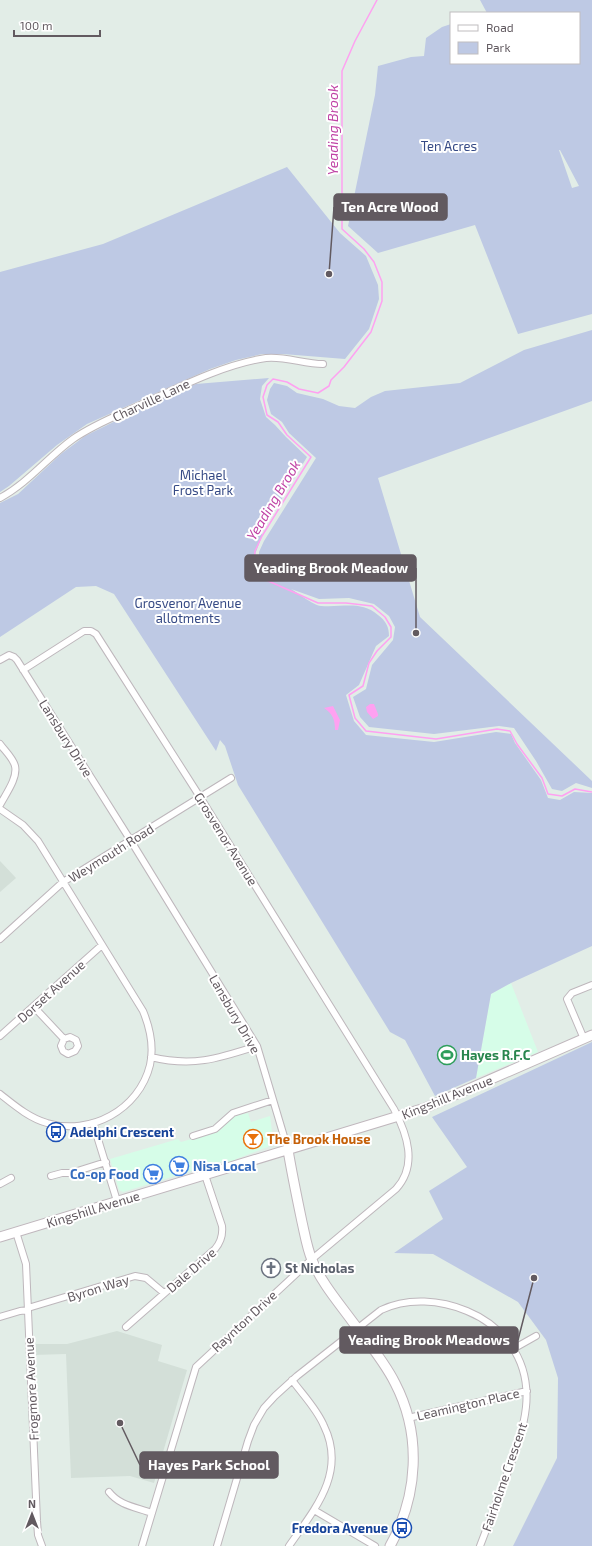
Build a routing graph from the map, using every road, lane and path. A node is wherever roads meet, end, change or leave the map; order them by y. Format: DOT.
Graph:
graph roads {
  1 [pos="323,364"];
  2 [pos="0,498"];
  3 [pos="0,660"];
  4 [pos="23,670"];
  5 [pos="0,744"];
  6 [pos="231,778"];
  7 [pos="200,797"];
  8 [pos="0,805"];
  9 [pos="0,809"];
  10 [pos="131,841"];
  11 [pos="63,882"];
  12 [pos="0,939"];
  13 [pos="102,945"];
  14 [pos="592,985"];
  15 [pos="34,1006"];
  16 [pos="0,1036"];
  17 [pos="588,1037"];
  18 [pos="64,1039"];
  19 [pos="257,1046"];
  20 [pos="151,1058"];
  21 [pos="0,1094"];
  22 [pos="273,1100"];
  23 [pos="398,1117"];
  24 [pos="93,1123"];
  25 [pos="193,1136"];
  26 [pos="288,1150"];
  27 [pos="106,1162"];
  28 [pos="205,1175"];
  29 [pos="51,1176"];
  30 [pos="11,1178"];
  31 [pos="0,1184"];
  32 [pos="117,1201"];
  33 [pos="16,1232"];
  34 [pos="0,1237"];
  35 [pos="312,1260"];
  36 [pos="164,1293"];
  37 [pos="28,1309"];
  38 [pos="0,1317"];
  39 [pos="126,1327"];
  40 [pos="357,1328"];
  41 [pos="536,1336"];
  42 [pos="513,1349"];
  43 [pos="292,1380"];
  44 [pos="527,1391"];
  45 [pos="408,1418"];
  46 [pos="109,1492"];
  47 [pos="314,1510"];
  48 [pos="152,1513"];
  49 [pos="42,1546"];
  50 [pos="142,1546"];
  51 [pos="217,1546"];
  52 [pos="289,1546"];
  53 [pos="375,1546"];
  54 [pos="390,1546"];
  55 [pos="480,1546"];
  1 -- 2 [label="street, Charville Lane"];
  3 -- 4 [label="street, Lansbury Drive"];
  4 -- 7 [label="street, Grosvenor Avenue"];
  4 -- 10 [label="street, Lansbury Drive"];
  5 -- 8 [label="street"];
  6 -- 7 [label="street, Weymouth Road"];
  7 -- 10 [label="street, Weymouth Road"];
  7 -- 23 [label="street, Grosvenor Avenue"];
  9 -- 11 [label="street"];
  10 -- 11 [label="street, Weymouth Road"];
  10 -- 19 [label="street, Lansbury Drive"];
  11 -- 12 [label="street, Weymouth Road"];
  11 -- 13 [label="street"];
  13 -- 15 [label="street, Dorset Avenue"];
  13 -- 20 [label="street"];
  14 -- 17 [label="street"];
  15 -- 16 [label="street, Dorset Avenue"];
  15 -- 18 [label="street"];
  17 -- 23 [label="street, Kingshill Avenue"];
  19 -- 20 [label="street"];
  19 -- 22 [label="street, Lansbury Drive"];
  20 -- 24 [label="street"];
  21 -- 24 [label="street"];
  22 -- 25 [label="street"];
  22 -- 26 [label="street, Lansbury Drive"];
  23 -- 26 [label="street, Kingshill Avenue"];
  23 -- 35 [label="street, Raynton Drive"];
  24 -- 27 [label="street"];
  26 -- 28 [label="street, Kingshill Avenue"];
  26 -- 35 [label="street, Lansbury Drive"];
  27 -- 29 [label="street"];
  27 -- 32 [label="street"];
  28 -- 32 [label="street, Kingshill Avenue"];
  28 -- 36 [label="street, Dale Drive"];
  30 -- 31 [label="street"];
  32 -- 33 [label="street, Kingshill Avenue"];
  33 -- 34 [label="street, Kingshill Avenue"];
  33 -- 37 [label="street, Frogmore Avenue"];
  35 -- 40 [label="street, Lansbury Drive"];
  35 -- 48 [label="street, Raynton Drive"];
  36 -- 37 [label="street, Byron Way"];
  36 -- 39 [label="street, Dale Drive"];
  37 -- 38 [label="street, Byron Way"];
  37 -- 49 [label="street, Frogmore Avenue"];
  40 -- 42 [label="street, Fairholme Crescent"];
  40 -- 43 [label="street, Fairholme Crescent"];
  40 -- 45 [label="street, Lansbury Drive"];
  41 -- 42 [label="street"];
  42 -- 44 [label="street, Fairholme Crescent"];
  43 -- 47 [label="street"];
  43 -- 51 [label="street, Fairholme Crescent"];
  44 -- 45 [label="street, Leamington Place"];
  44 -- 55 [label="street, Fairholme Crescent"];
  45 -- 54 [label="street, Lansbury Drive"];
  46 -- 48 [label="street"];
  47 -- 52 [label="street"];
  47 -- 53 [label="street"];
  48 -- 50 [label="street, Raynton Drive"];
}
